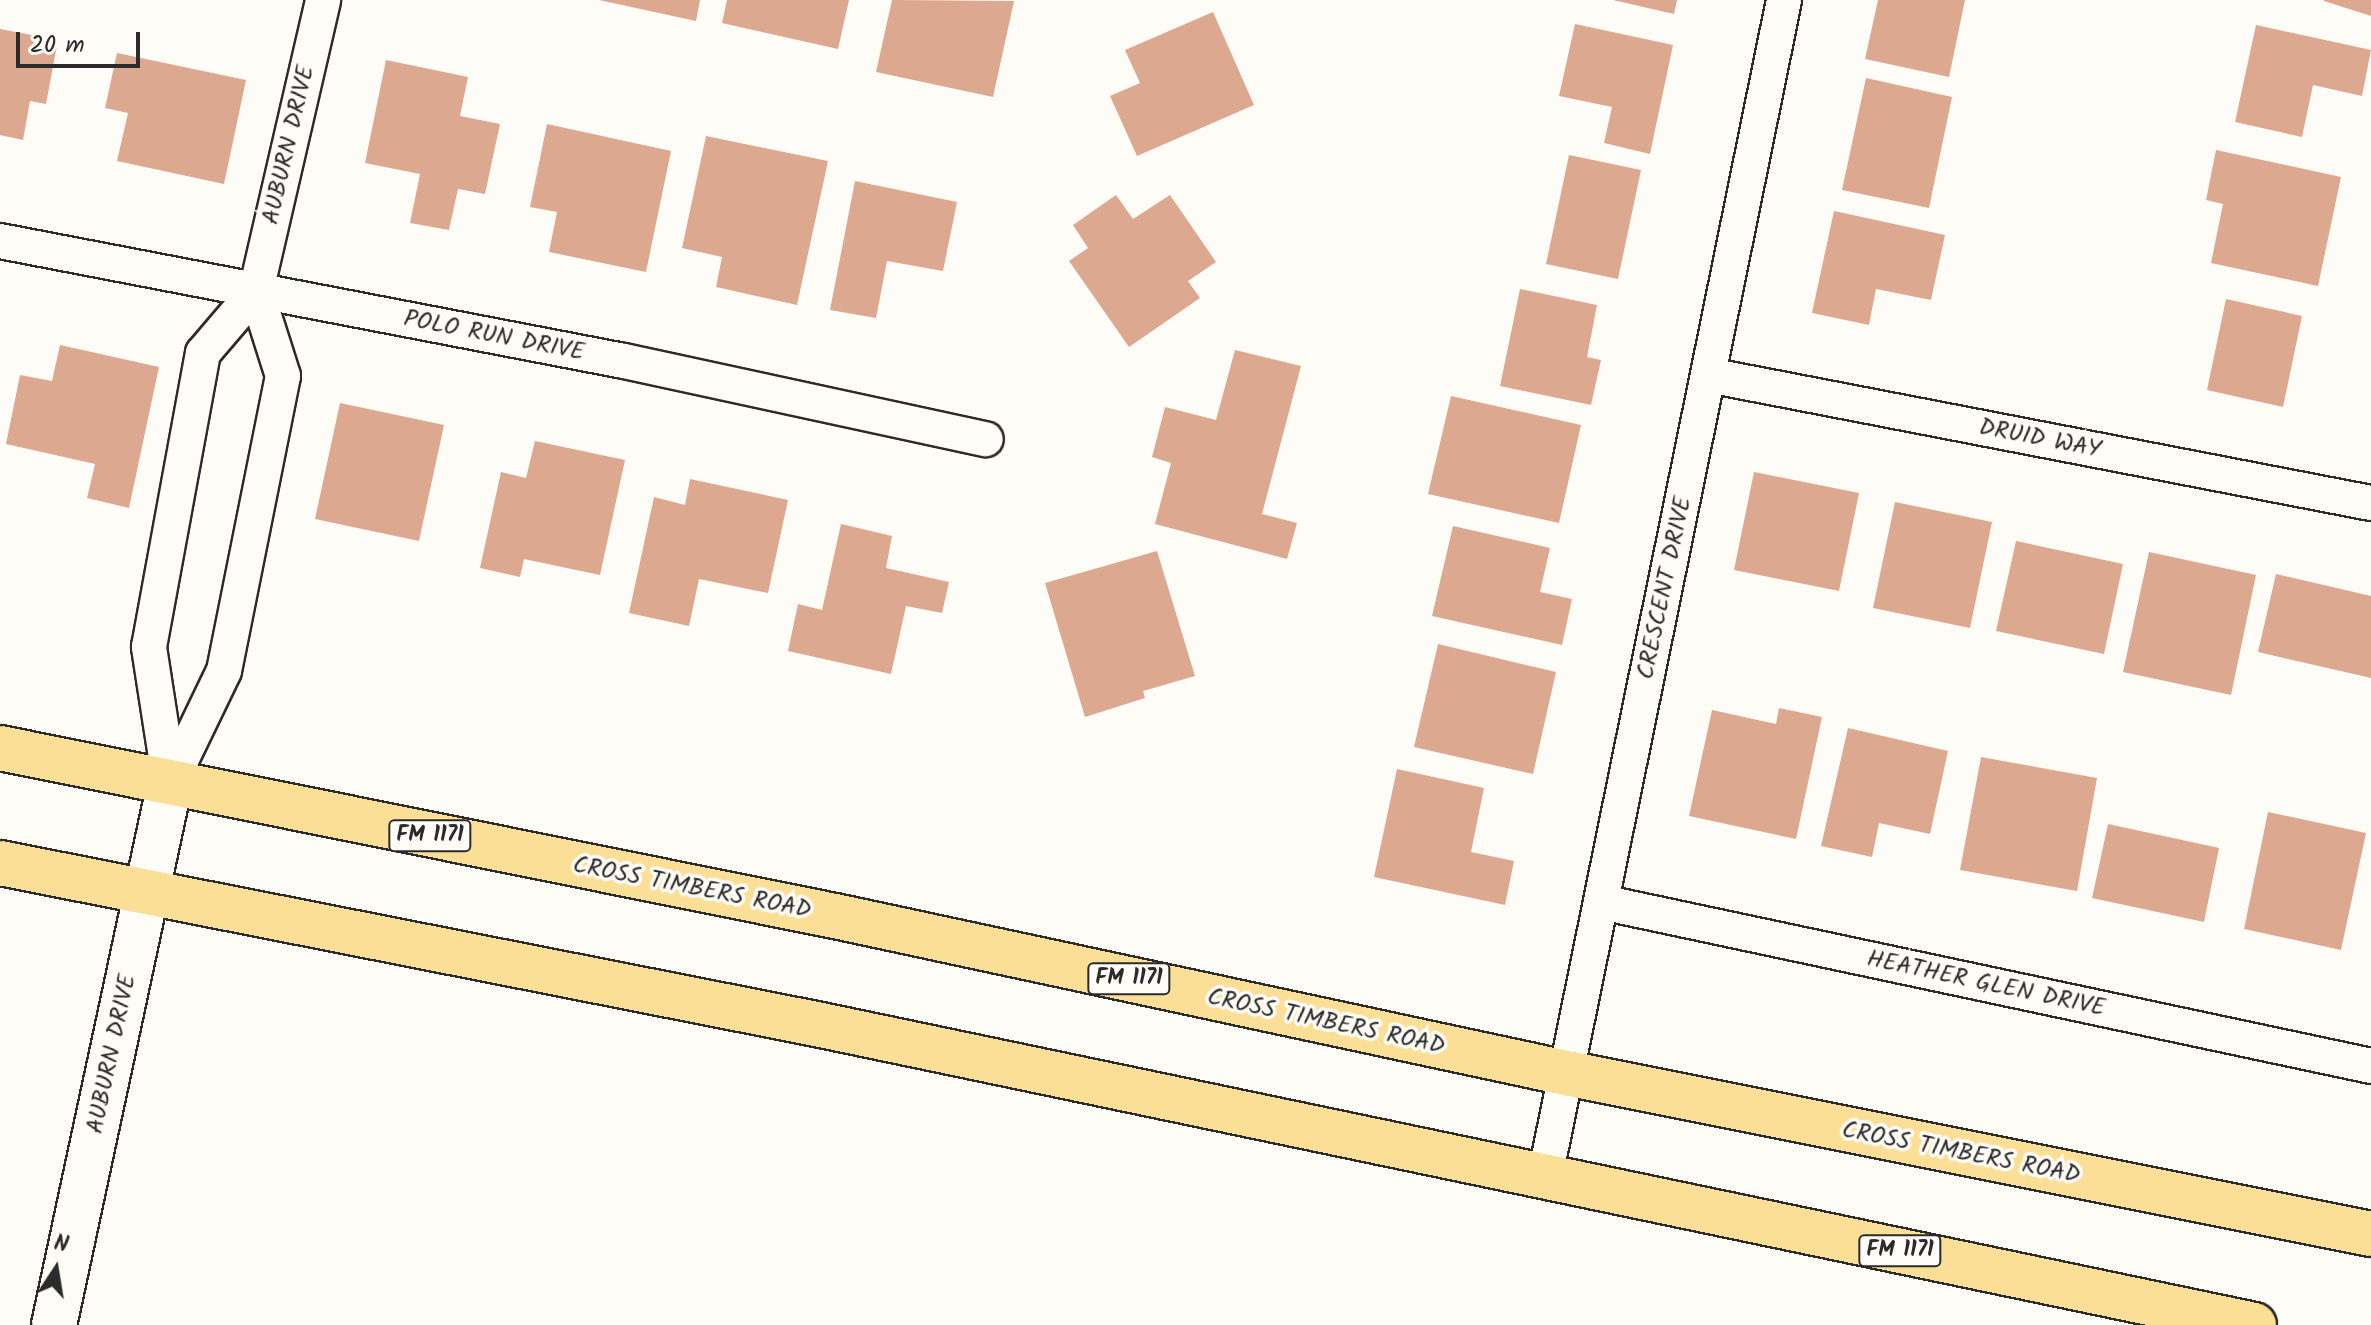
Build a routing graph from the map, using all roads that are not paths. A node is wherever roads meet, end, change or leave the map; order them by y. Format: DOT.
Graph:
graph roads {
  1 [pos="323,0"];
  2 [pos="1784,0"];
  3 [pos="0,241"];
  4 [pos="256,291"];
  5 [pos="1708,375"];
  6 [pos="986,439"];
  7 [pos="2371,503"];
  8 [pos="0,748"];
  9 [pos="170,783"];
  10 [pos="0,863"];
  11 [pos="148,891"];
  12 [pos="1601,902"];
  13 [pos="2371,1066"];
  14 [pos="1566,1073"];
  15 [pos="1545,1177"];
  16 [pos="2371,1234"];
  17 [pos="54,1325"];
  18 [pos="2254,1325"];
  1 -- 4 [label="street, AUBURN DRIVE"];
  2 -- 5 [label="street, CRESCENT DRIVE"];
  3 -- 4 [label="street, POLO RUN DRIVE"];
  4 -- 6 [label="street, POLO RUN DRIVE"];
  4 -- 9 [label="street, AUBURN DRIVE"];
  4 -- 9 [label="street, AUBURN DRIVE"];
  5 -- 7 [label="street, DRUID WAY"];
  5 -- 12 [label="street, CRESCENT DRIVE"];
  8 -- 9 [label="main road, CROSS TIMBERS ROAD / FM 1171"];
  9 -- 11 [label="street, AUBURN DRIVE"];
  9 -- 14 [label="main road, CROSS TIMBERS ROAD / FM 1171"];
  10 -- 11 [label="main road, FM 1171"];
  11 -- 15 [label="main road, FM 1171"];
  11 -- 17 [label="street, AUBURN DRIVE"];
  12 -- 13 [label="street, HEATHER GLEN DRIVE"];
  12 -- 14 [label="street, CRESCENT DRIVE"];
  14 -- 15 [label="street, CRESCENT DRIVE"];
  14 -- 16 [label="main road, CROSS TIMBERS ROAD / FM 1171"];
  15 -- 18 [label="main road, FM 1171"];
}
